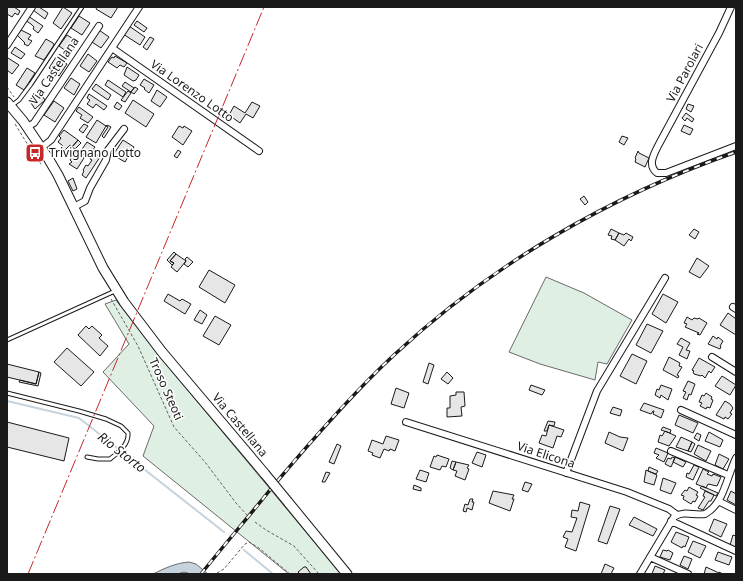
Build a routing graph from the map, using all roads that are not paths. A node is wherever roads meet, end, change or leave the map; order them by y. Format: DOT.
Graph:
graph roads {
  1 [pos="32,7"];
  2 [pos="82,7"];
  3 [pos="138,7"];
  4 [pos="731,7"];
  5 [pos="99,26"];
  6 [pos="7,45"];
  7 [pos="112,48"];
  8 [pos="9,104"];
  9 [pos="27,127"];
  10 [pos="124,129"];
  11 [pos="736,146"];
  12 [pos="41,148"];
  13 [pos="259,151"];
  14 [pos="74,207"];
  15 [pos="665,278"];
  16 [pos="116,290"];
  17 [pos="7,340"];
  18 [pos="712,357"];
  19 [pos="736,372"];
  20 [pos="7,393"];
  21 [pos="681,410"];
  22 [pos="406,422"];
  23 [pos="736,435"];
  24 [pos="671,451"];
  25 [pos="87,457"];
  26 [pos="736,458"];
  27 [pos="566,473"];
  28 [pos="728,475"];
  29 [pos="718,501"];
  30 [pos="736,510"];
  31 [pos="677,515"];
  32 [pos="671,521"];
  33 [pos="736,551"];
  34 [pos="650,556"];
  35 [pos="347,574"];
  36 [pos="640,574"];
  37 [pos="688,574"];
  1 -- 6 [label="street"];
  2 -- 8 [label="lane, Via Castellana"];
  3 -- 7 [label="street"];
  4 -- 11 [label="street, Via Parolari"];
  5 -- 9 [label="street, Via Castellana"];
  7 -- 12 [label="street"];
  7 -- 13 [label="street, Via Lorenzo Lotto"];
  8 -- 9 [label="main road, Via Castellana"];
  9 -- 12 [label="main road, Via Castellana"];
  10 -- 14 [label="street"];
  12 -- 14 [label="main road, Via Castellana"];
  14 -- 16 [label="main road, Via Castellana"];
  15 -- 27 [label="street"];
  16 -- 17 [label="lane"];
  16 -- 35 [label="main road, Via Castellana, bridge"];
  18 -- 19 [label="street"];
  20 -- 25 [label="lane"];
  21 -- 23 [label="street"];
  22 -- 27 [label="street, Via Elicona"];
  24 -- 28 [label="street"];
  26 -- 28 [label="street"];
  27 -- 31 [label="street, Via Elicona"];
  28 -- 29 [label="street"];
  29 -- 30 [label="street"];
  29 -- 31 [label="street"];
  31 -- 32 [label="street"];
  32 -- 33 [label="street"];
  32 -- 34 [label="street"];
  34 -- 36 [label="street"];
  34 -- 37 [label="street"];
}
